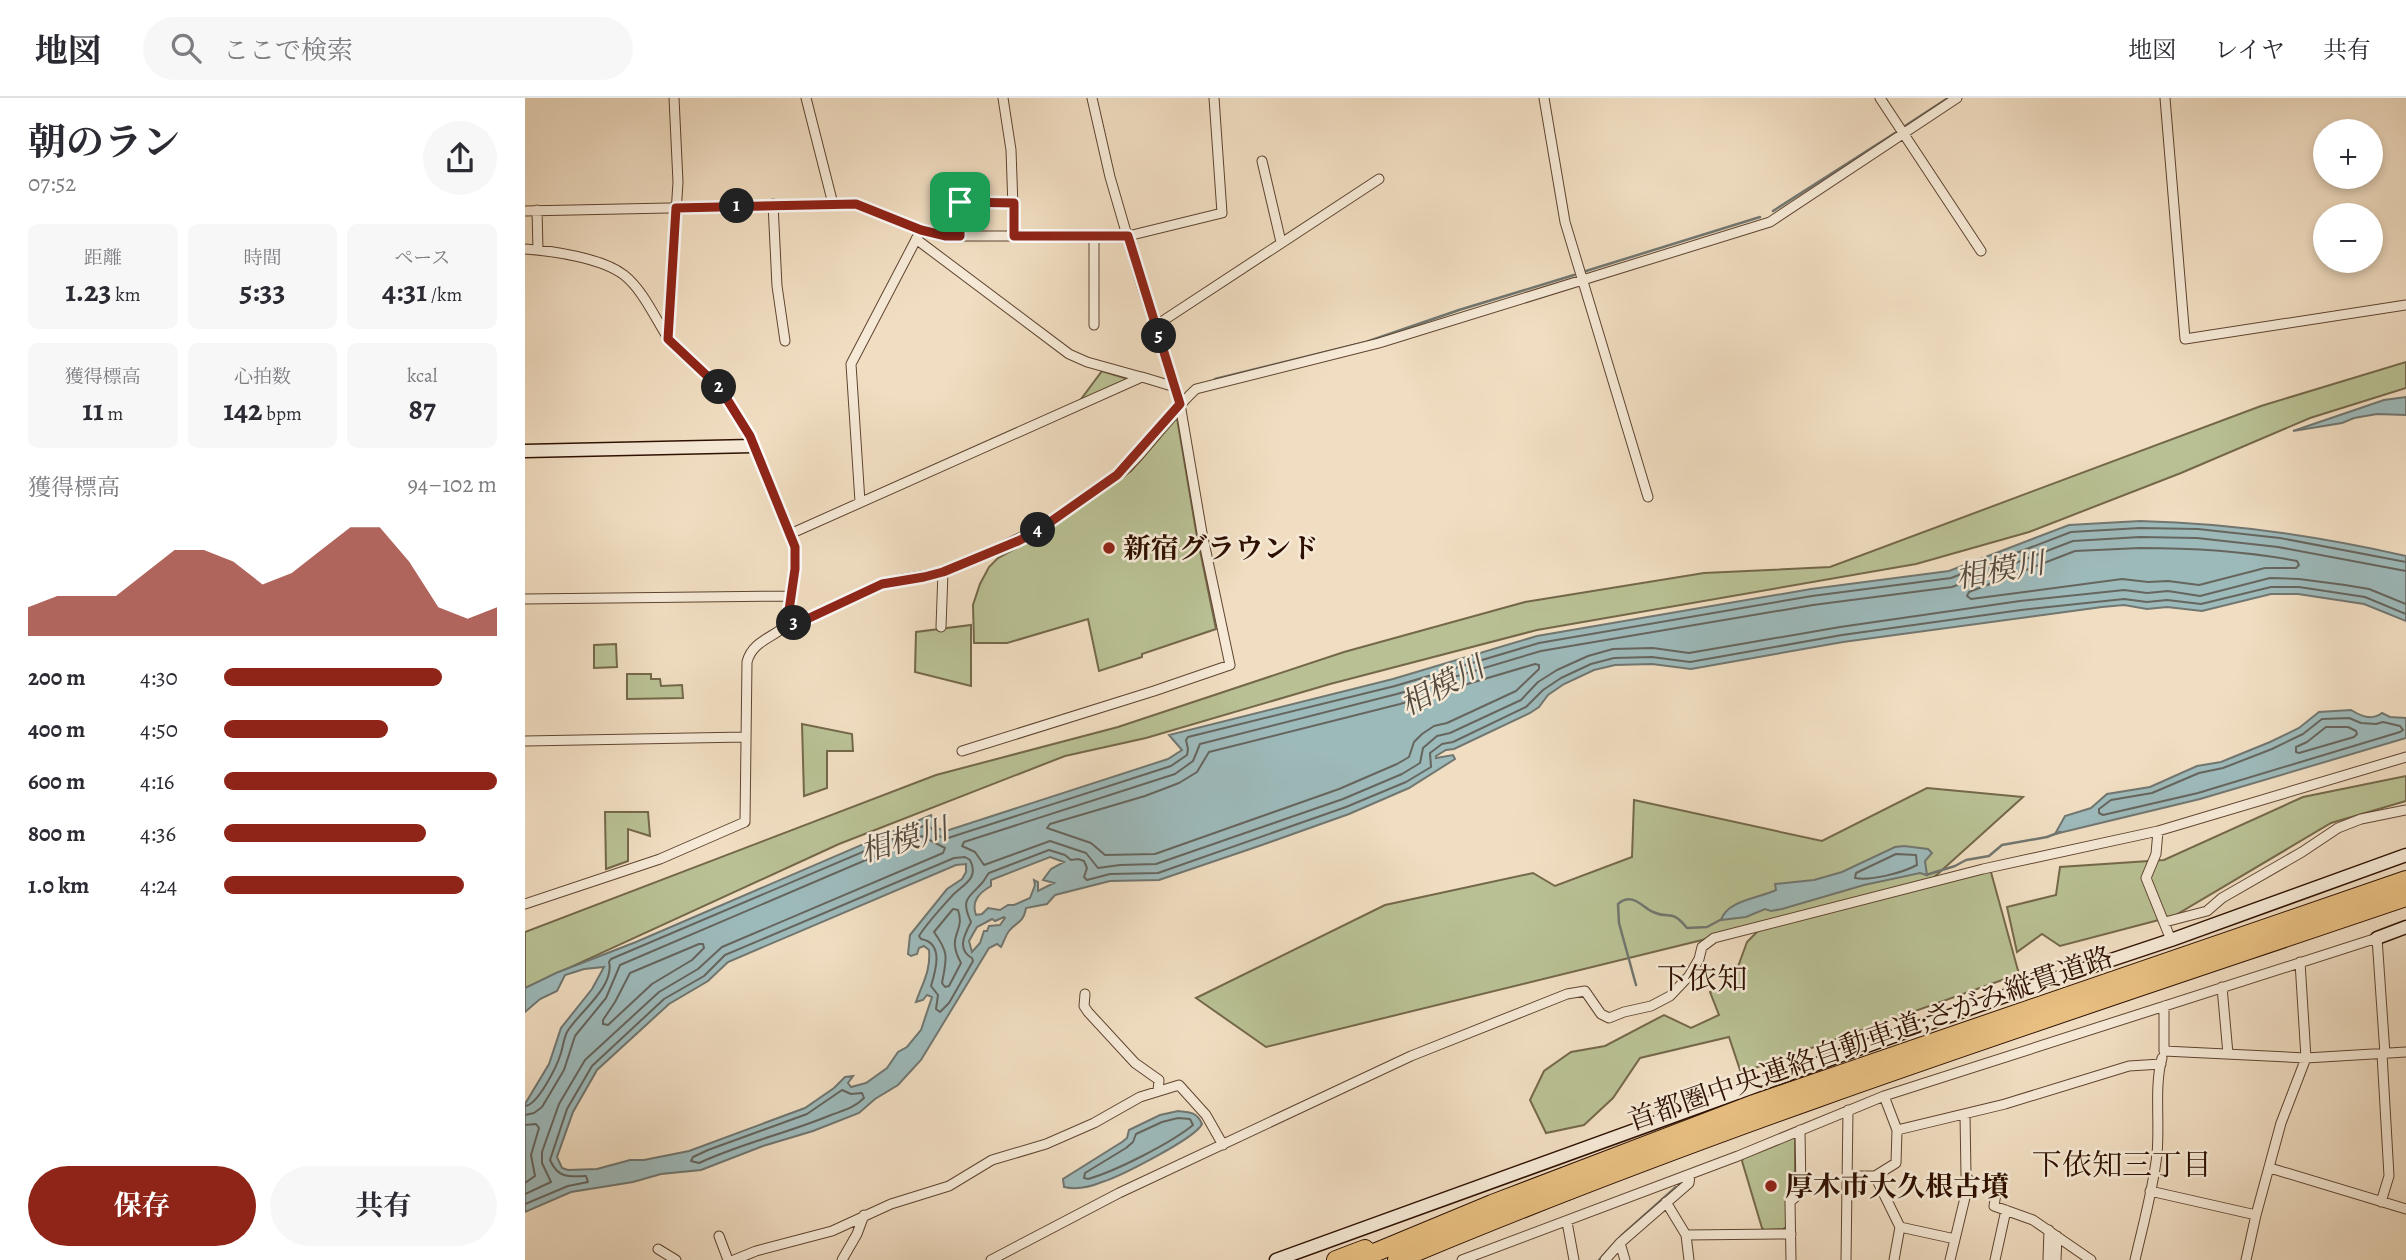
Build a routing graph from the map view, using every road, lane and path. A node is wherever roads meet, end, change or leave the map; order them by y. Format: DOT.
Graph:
graph roads {
  1 [pos="674,98"];
  2 [pos="806,98"];
  3 [pos="1003,98"];
  4 [pos="1092,98"];
  5 [pos="1214,98"];
  6 [pos="1544,98"];
  7 [pos="1880,98"];
  8 [pos="1957,98"];
  9 [pos="2165,98"];
  10 [pos="1904,132"];
  11 [pos="1262,161"];
  12 [pos="1380,179"];
  13 [pos="1014,203"];
  14 [pos="773,204"];
  15 [pos="833,204"];
  16 [pos="676,208"];
  17 [pos="537,210"];
  18 [pos="525,211"];
  19 [pos="921,230"];
  20 [pos="960,236"];
  21 [pos="1014,236"];
  22 [pos="1094,236"];
  23 [pos="1128,236"];
  24 [pos="916,239"];
  25 [pos="1281,242"];
  26 [pos="525,249"];
  27 [pos="538,250"];
  28 [pos="1981,251"];
  29 [pos="1582,279"];
  30 [pos="2406,305"];
  31 [pos="1094,325"];
  32 [pos="1155,326"];
  33 [pos="668,339"];
  34 [pos="785,341"];
  35 [pos="1142,377"];
  36 [pos="1175,387"];
  37 [pos="1180,404"];
  38 [pos="753,446"];
  39 [pos="525,451"];
  40 [pos="1649,497"];
  41 [pos="860,502"];
  42 [pos="790,534"];
  43 [pos="943,572"];
  44 [pos="790,596"];
  45 [pos="525,599"];
  46 [pos="787,624"];
  47 [pos="940,626"];
  48 [pos="746,737"];
  49 [pos="525,741"];
  50 [pos="963,751"];
  51 [pos="2406,757"];
  52 [pos="2406,810"];
  53 [pos="2158,831"];
  54 [pos="2406,855"];
  55 [pos="2406,880"];
  56 [pos="2406,897"];
  57 [pos="525,904"];
  58 [pos="2165,922"];
  59 [pos="2406,927"];
  60 [pos="2377,938"];
  61 [pos="2171,940"];
  62 [pos="2299,962"];
  63 [pos="2222,987"];
  64 [pos="1085,993"];
  65 [pos="2164,1006"];
  66 [pos="2164,1051"];
  67 [pos="2406,1052"];
  68 [pos="2228,1054"];
  69 [pos="2384,1054"];
  70 [pos="2307,1058"];
  71 [pos="2161,1064"];
  72 [pos="1158,1091"];
  73 [pos="1884,1096"];
  74 [pos="1848,1110"];
  75 [pos="1965,1115"];
  76 [pos="1800,1130"];
  77 [pos="1897,1130"];
  78 [pos="1223,1145"];
  79 [pos="2270,1168"];
  80 [pos="1690,1175"];
  81 [pos="1847,1176"];
  82 [pos="1875,1176"];
  83 [pos="1969,1181"];
  84 [pos="2150,1191"];
  85 [pos="1666,1202"];
  86 [pos="2381,1202"];
  87 [pos="1492,1204"];
  88 [pos="2406,1209"];
  89 [pos="2006,1210"];
  90 [pos="864,1215"];
  91 [pos="2256,1215"];
  92 [pos="1567,1222"];
  93 [pos="1900,1227"];
  94 [pos="2053,1233"];
  95 [pos="1791,1234"];
  96 [pos="1686,1235"];
  97 [pos="719,1236"];
  98 [pos="1955,1239"];
  99 [pos="1620,1243"];
  100 [pos="658,1249"];
  101 [pos="676,1260"];
  102 [pos="731,1260"];
  103 [pos="842,1260"];
  104 [pos="991,1260"];
  105 [pos="1276,1260"];
  106 [pos="1336,1260"];
  107 [pos="1357,1260"];
  108 [pos="1397,1260"];
  109 [pos="1462,1260"];
  110 [pos="1574,1260"];
  111 [pos="1605,1260"];
  112 [pos="1625,1260"];
  113 [pos="1689,1260"];
  114 [pos="1791,1260"];
  115 [pos="1846,1260"];
  116 [pos="1894,1260"];
  117 [pos="1950,1260"];
  118 [pos="1994,1260"];
  119 [pos="2048,1260"];
  120 [pos="2056,1260"];
  121 [pos="2091,1260"];
  122 [pos="2135,1260"];
  123 [pos="2246,1260"];
  1 -- 16 [label="street"];
  2 -- 15 [label="street"];
  3 -- 13 [label="street"];
  4 -- 23 [label="street"];
  5 -- 23 [label="street"];
  6 -- 29 [label="street"];
  7 -- 10 [label="street"];
  8 -- 10 [label="street"];
  9 -- 30 [label="street"];
  10 -- 28 [label="street"];
  10 -- 29 [label="street"];
  11 -- 25 [label="street"];
  12 -- 25 [label="street"];
  13 -- 20 [label="street"];
  13 -- 21 [label="street"];
  14 -- 15 [label="street"];
  14 -- 16 [label="street"];
  14 -- 34 [label="street"];
  15 -- 19 [label="street"];
  16 -- 17 [label="street"];
  16 -- 33 [label="street"];
  17 -- 18 [label="street"];
  17 -- 27 [label="street"];
  19 -- 20 [label="street"];
  19 -- 24 [label="street"];
  20 -- 21 [label="street"];
  21 -- 22 [label="street"];
  22 -- 23 [label="street"];
  22 -- 31 [label="street"];
  23 -- 32 [label="street"];
  24 -- 35 [label="street"];
  24 -- 41 [label="street"];
  25 -- 32 [label="street"];
  26 -- 27 [label="street"];
  27 -- 33 [label="street"];
  29 -- 37 [label="street"];
  29 -- 40 [label="street"];
  32 -- 36 [label="street"];
  33 -- 38 [label="street"];
  35 -- 36 [label="street"];
  35 -- 41 [label="street"];
  36 -- 37 [label="street"];
  37 -- 43 [label="street"];
  37 -- 50 [label="street"];
  38 -- 39 [label="street"];
  38 -- 42 [label="street"];
  41 -- 42 [label="street"];
  42 -- 44 [label="street"];
  43 -- 46 [label="street"];
  43 -- 47 [label="street"];
  44 -- 45 [label="street"];
  44 -- 46 [label="street"];
  46 -- 48 [label="street"];
  48 -- 49 [label="street"];
  48 -- 57 [label="street"];
  51 -- 53 [label="street"];
  52 -- 58 [label="street"];
  53 -- 58 [label="street"];
  53 -- 78 [label="street"];
  54 -- 61 [label="street"];
  55 -- 87 [label="highway, 首都圏中央連絡自動車道;さがみ縦貫道路"];
  56 -- 108 [label="highway, 首都圏中央連絡自動車道;さがみ縦貫道路"];
  58 -- 61 [label="street"];
  59 -- 60 [label="street"];
  60 -- 62 [label="street"];
  60 -- 69 [label="street"];
  61 -- 105 [label="street"];
  62 -- 63 [label="street"];
  62 -- 70 [label="street"];
  63 -- 65 [label="street"];
  63 -- 68 [label="street"];
  64 -- 72 [label="street"];
  65 -- 66 [label="street"];
  65 -- 73 [label="street"];
  66 -- 68 [label="street"];
  66 -- 71 [label="street"];
  67 -- 69 [label="street"];
  68 -- 70 [label="street"];
  69 -- 70 [label="street"];
  69 -- 86 [label="street"];
  70 -- 79 [label="street"];
  71 -- 75 [label="street"];
  71 -- 84 [label="street"];
  72 -- 78 [label="street"];
  72 -- 90 [label="street"];
  73 -- 74 [label="street"];
  73 -- 77 [label="street"];
  74 -- 76 [label="street"];
  74 -- 81 [label="street"];
  75 -- 77 [label="street"];
  75 -- 83 [label="street"];
  76 -- 80 [label="street"];
  76 -- 95 [label="street"];
  77 -- 82 [label="street"];
  78 -- 104 [label="street"];
  79 -- 86 [label="street"];
  79 -- 91 [label="street"];
  80 -- 85 [label="street"];
  80 -- 92 [label="street"];
  81 -- 82 [label="street"];
  81 -- 115 [label="street"];
  82 -- 93 [label="street"];
  83 -- 89 [label="street"];
  83 -- 98 [label="street"];
  84 -- 91 [label="street"];
  84 -- 122 [label="street"];
  85 -- 96 [label="street"];
  85 -- 99 [label="street"];
  86 -- 88 [label="street"];
  87 -- 106 [label="highway"];
  87 -- 107 [label="highway, 首都圏中央連絡自動車道;さがみ縦貫道路"];
  89 -- 94 [label="street"];
  89 -- 118 [label="street"];
  90 -- 102 [label="street"];
  90 -- 103 [label="street"];
  91 -- 123 [label="street"];
  92 -- 109 [label="street"];
  92 -- 110 [label="street"];
  93 -- 98 [label="street"];
  93 -- 116 [label="street"];
  94 -- 119 [label="street"];
  94 -- 120 [label="street"];
  94 -- 121 [label="street"];
  95 -- 96 [label="street"];
  95 -- 114 [label="street"];
  96 -- 113 [label="street"];
  97 -- 102 [label="street"];
  98 -- 117 [label="street"];
  99 -- 111 [label="street"];
  99 -- 112 [label="street"];
  100 -- 101 [label="street"];
}
